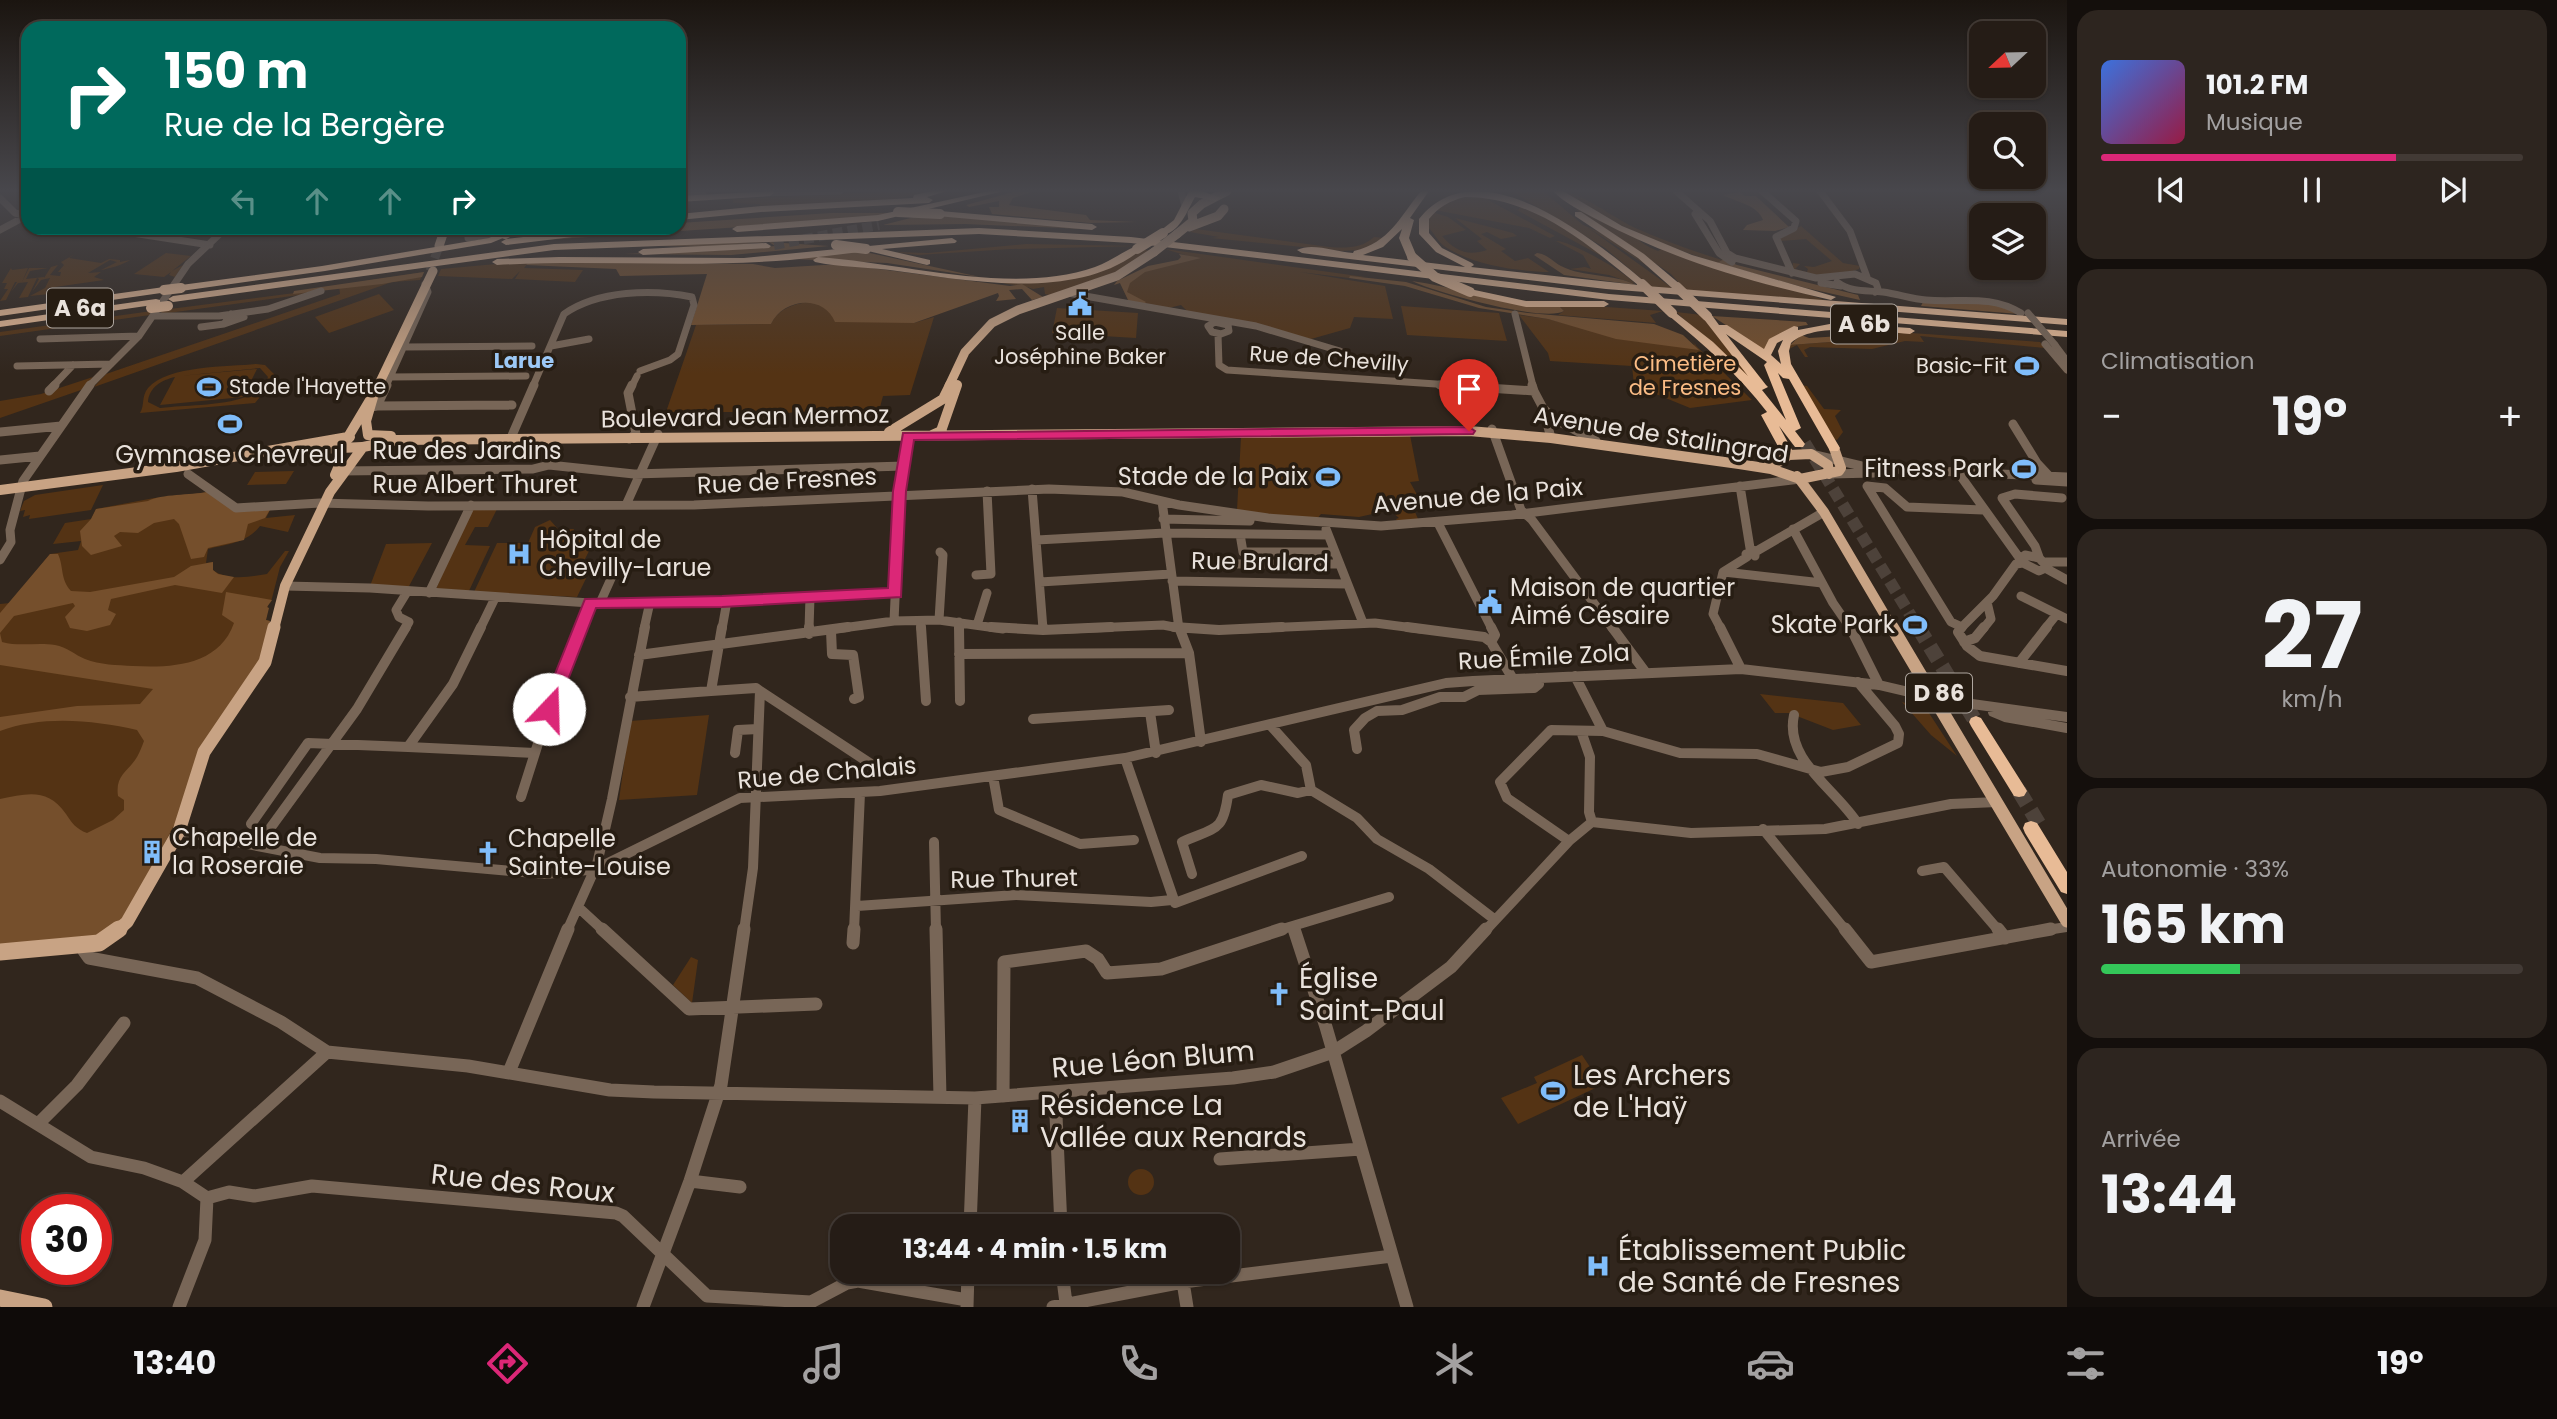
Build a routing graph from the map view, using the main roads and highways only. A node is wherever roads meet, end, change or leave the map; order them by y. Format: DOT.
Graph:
graph roads {
  1 [pos="420,252"];
  2 [pos="438,252"];
  3 [pos="473,252"];
  4 [pos="504,252"];
  5 [pos="659,252"];
  6 [pos="790,252"];
  7 [pos="831,252"];
  8 [pos="879,252"];
  9 [pos="1122,252"];
  10 [pos="1156,252"];
  11 [pos="1198,252"];
  12 [pos="1206,252"];
  13 [pos="1274,252"];
  14 [pos="1318,252"];
  15 [pos="1337,252"];
  16 [pos="1359,252"];
  17 [pos="1409,252"];
  18 [pos="1443,252"];
  19 [pos="1604,252"];
  20 [pos="1635,252"];
  21 [pos="1683,252"];
  22 [pos="538,256"];
  23 [pos="691,262"];
  24 [pos="325,268"];
  25 [pos="431,271"];
  26 [pos="1549,280"];
  27 [pos="1039,282"];
  28 [pos="425,284"];
  29 [pos="298,287"];
  30 [pos="1069,294"];
  31 [pos="174,297"];
  32 [pos="157,302"];
  33 [pos="1014,312"];
  34 [pos="0,313"];
  35 [pos="1675,314"];
  36 [pos="1707,316"];
  37 [pos="1993,316"];
  38 [pos="0,322"];
  39 [pos="2067,322"];
  40 [pos="992,326"];
  41 [pos="1844,327"];
  42 [pos="2067,329"];
  43 [pos="0,330"];
  44 [pos="1935,330"];
  45 [pos="2067,334"];
  46 [pos="2067,340"];
  47 [pos="1806,401"];
  48 [pos="374,403"];
  49 [pos="918,415"];
  50 [pos="945,416"];
  51 [pos="1795,428"];
  52 [pos="941,431"];
  53 [pos="961,431"];
  54 [pos="1492,431"];
  55 [pos="889,432"];
  56 [pos="1129,432"];
  57 [pos="908,434"];
  58 [pos="368,435"];
  59 [pos="632,436"];
  60 [pos="657,436"];
  61 [pos="928,436"];
  62 [pos="348,437"];
  63 [pos="1550,437"];
  64 [pos="510,438"];
  65 [pos="1573,440"];
  66 [pos="1597,441"];
  67 [pos="363,447"];
  68 [pos="1805,447"];
  69 [pos="341,449"];
  70 [pos="1836,454"];
  71 [pos="221,461"];
  72 [pos="1783,464"];
  73 [pos="341,471"];
  74 [pos="1831,475"];
  75 [pos="1805,478"];
  76 [pos="0,492"];
  77 [pos="1940,702"];
  78 [pos="1971,722"];
  79 [pos="2014,790"];
  80 [pos="2067,869"];
  81 [pos="2067,887"];
  82 [pos="136,909"];
  83 [pos="2067,910"];
  84 [pos="2067,924"];
  85 [pos="51,949"];
  86 [pos="0,952"];
  87 [pos="0,1298"];
  88 [pos="44,1307"];
  1 -- 24 [label="highway"];
  2 -- 24 [label="highway, A 6b"];
  3 -- 31 [label="highway"];
  4 -- 31 [label="highway"];
  5 -- 22 [label="highway"];
  6 -- 22 [label="highway"];
  7 -- 23 [label="highway, A 6b"];
  8 -- 27 [label="highway, bridge"];
  9 -- 27 [label="highway"];
  10 -- 30 [label="main road"];
  10 -- 30 [label="main road"];
  11 -- 35 [label="highway, A 6b"];
  12 -- 45 [label="highway"];
  13 -- 42 [label="highway"];
  14 -- 26 [label="highway, A 6b"];
  15 -- 16 [label="highway"];
  17 -- 35 [label="highway, bridge"];
  18 -- 26 [label="highway"];
  19 -- 35 [label="highway, bridge"];
  20 -- 36 [label="highway, bridge"];
  21 -- 37 [label="highway"];
  22 -- 29 [label="highway"];
  23 -- 27 [label="highway"];
  23 -- 29 [label="highway, A 6b"];
  24 -- 31 [label="highway, A 6b"];
  25 -- 28 [label="main road"];
  26 -- 37 [label="highway, A 6b"];
  28 -- 48 [label="main road"];
  29 -- 31 [label="highway, A 6b"];
  30 -- 33 [label="main road"];
  30 -- 40 [label="main road"];
  31 -- 32 [label="highway, A 6b, bridge"];
  31 -- 32 [label="highway, A 6b, bridge"];
  32 -- 34 [label="highway, A 6b"];
  32 -- 38 [label="highway, A 6a"];
  32 -- 43 [label="highway, A 6b"];
  33 -- 40 [label="main road"];
  33 -- 40 [label="main road"];
  35 -- 44 [label="highway, A 6b"];
  35 -- 68 [label="highway"];
  35 -- 72 [label="highway"];
  36 -- 47 [label="highway"];
  36 -- 51 [label="highway"];
  37 -- 39 [label="highway, A 6b"];
  40 -- 49 [label="main road"];
  40 -- 50 [label="main road"];
  41 -- 44 [label="highway"];
  41 -- 47 [label="highway"];
  41 -- 51 [label="highway"];
  44 -- 46 [label="highway, A 6b"];
  47 -- 70 [label="highway"];
  48 -- 58 [label="main road"];
  48 -- 62 [label="main road"];
  49 -- 50 [label="main road"];
  49 -- 55 [label="main road"];
  49 -- 57 [label="main road"];
  50 -- 52 [label="main road"];
  50 -- 53 [label="main road"];
  51 -- 68 [label="highway"];
  52 -- 53 [label="main road, Boulevard Jean Mermoz"];
  52 -- 57 [label="main road, Boulevard Jean Mermoz"];
  52 -- 61 [label="main road"];
  53 -- 56 [label="main road, Boulevard Jean Mermoz"];
  54 -- 56 [label="main road, Avenue de Stalingrad"];
  54 -- 63 [label="main road, Avenue de Stalingrad"];
  54 -- 63 [label="main road, Avenue de Stalingrad"];
  55 -- 57 [label="main road, Boulevard Jean Mermoz"];
  55 -- 60 [label="main road, Boulevard Jean Mermoz"];
  56 -- 61 [label="main road, Boulevard Jean Mermoz"];
  57 -- 60 [label="main road, Boulevard Jean Mermoz"];
  57 -- 61 [label="main road, Boulevard Jean Mermoz"];
  58 -- 62 [label="main road, Boulevard Jean Mermoz"];
  58 -- 64 [label="main road, Boulevard Jean Mermoz"];
  58 -- 67 [label="main road"];
  59 -- 60 [label="main road, Boulevard Jean Mermoz"];
  59 -- 64 [label="main road, Boulevard Jean Mermoz"];
  59 -- 64 [label="main road, Boulevard Jean Mermoz"];
  62 -- 69 [label="main road"];
  62 -- 71 [label="main road, Boulevard Jean Mermoz"];
  63 -- 65 [label="main road, Avenue de Stalingrad"];
  64 -- 67 [label="main road, Boulevard Jean Mermoz"];
  65 -- 66 [label="main road, Avenue de Stalingrad"];
  65 -- 72 [label="main road, Avenue de Stalingrad"];
  66 -- 72 [label="main road, Avenue de Stalingrad"];
  67 -- 69 [label="main road, Boulevard Jean Mermoz"];
  67 -- 73 [label="main road"];
  68 -- 72 [label="main road"];
  68 -- 74 [label="main road"];
  69 -- 71 [label="main road, Boulevard Jean Mermoz"];
  69 -- 73 [label="main road"];
  70 -- 74 [label="main road"];
  71 -- 76 [label="main road"];
  72 -- 75 [label="main road, Avenue de Stalingrad"];
  72 -- 75 [label="main road, D 86"];
  73 -- 82 [label="main road"];
  74 -- 75 [label="main road"];
  75 -- 77 [label="main road, D 86"];
  75 -- 77 [label="main road, D 86"];
  77 -- 83 [label="main road, D 86"];
  77 -- 84 [label="main road, D 86"];
  78 -- 79 [label="highway"];
  80 -- 81 [label="highway"];
  82 -- 85 [label="main road"];
  82 -- 85 [label="main road"];
  85 -- 86 [label="main road"];
  87 -- 88 [label="main road"];
}
